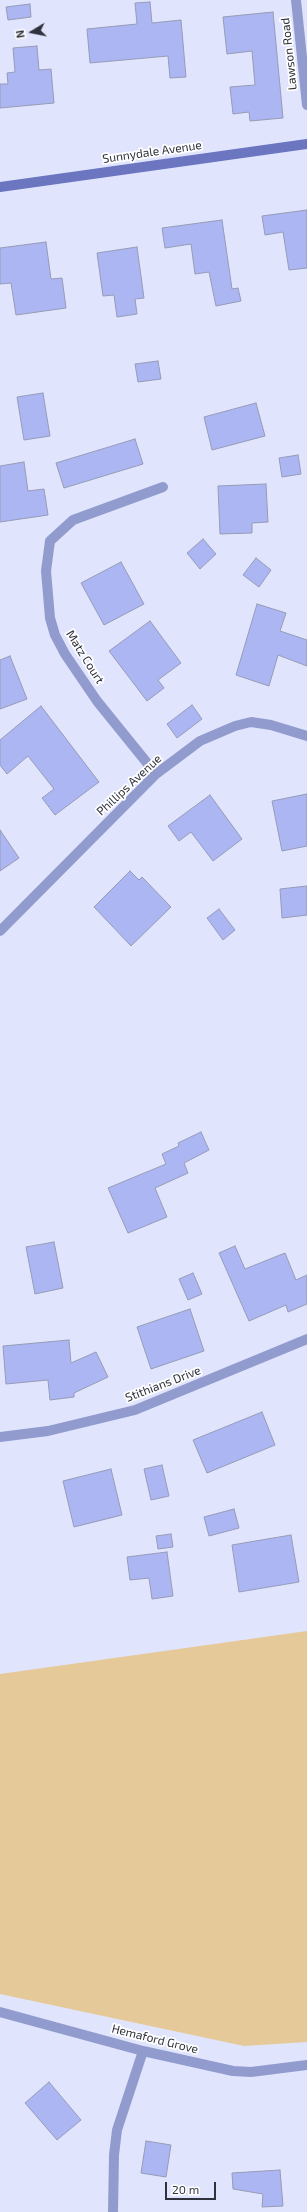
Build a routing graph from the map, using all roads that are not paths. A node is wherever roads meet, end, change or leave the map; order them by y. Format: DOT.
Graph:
graph roads {
  1 [pos="296,0"];
  2 [pos="307,105"];
  3 [pos="307,144"];
  4 [pos="0,187"];
  5 [pos="163,487"];
  6 [pos="307,736"];
  7 [pos="156,774"];
  8 [pos="0,931"];
  9 [pos="307,1339"];
  10 [pos="0,1437"];
  11 [pos="0,2012"];
  12 [pos="143,2051"];
  13 [pos="307,2065"];
  14 [pos="113,2212"];
  1 -- 2 [label="street, Lawson Road"];
  3 -- 4 [label="street, Sunnydale Avenue"];
  5 -- 7 [label="street, Matz Court"];
  6 -- 7 [label="street, Phillips Avenue"];
  7 -- 8 [label="street, Phillips Avenue"];
  9 -- 10 [label="street, Stithians Drive"];
  11 -- 12 [label="street, Hemaford Grove"];
  12 -- 13 [label="street, Hemaford Grove"];
  12 -- 14 [label="street"];
}
